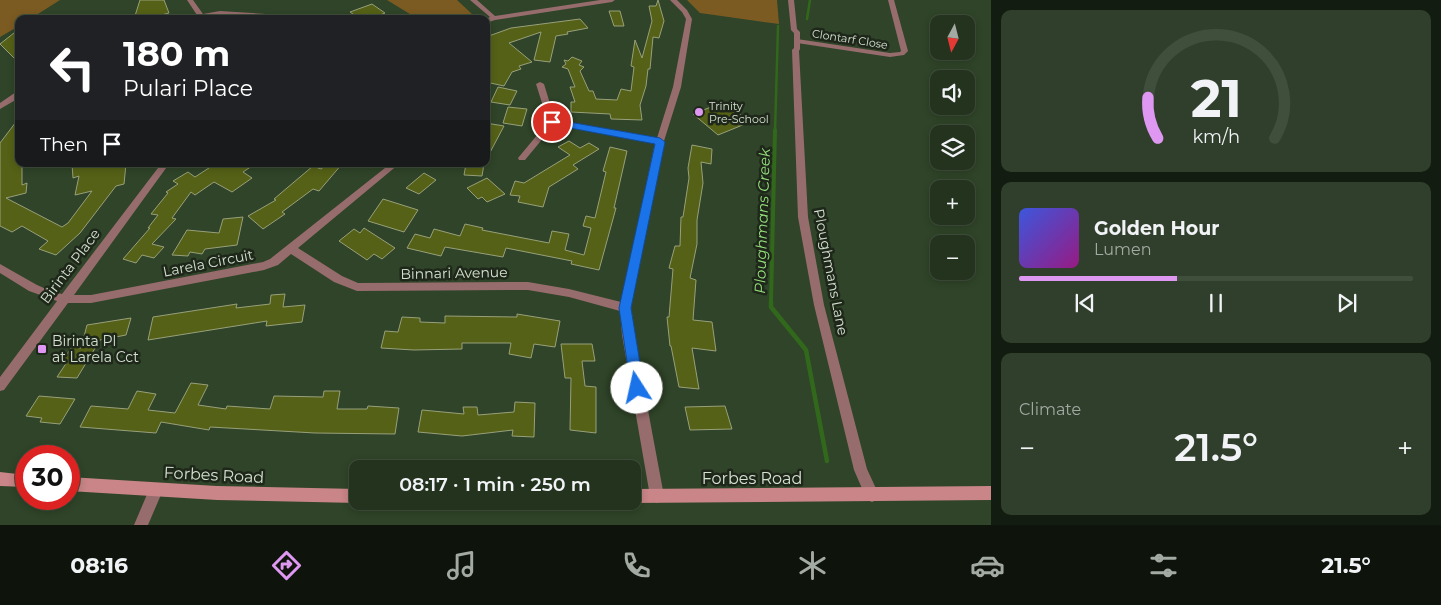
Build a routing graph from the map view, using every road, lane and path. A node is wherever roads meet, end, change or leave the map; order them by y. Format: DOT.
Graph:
graph roads {
  1 [pos="190,0"];
  2 [pos="474,0"];
  3 [pos="612,0"];
  4 [pos="673,0"];
  5 [pos="791,0"];
  6 [pos="891,0"];
  7 [pos="199,15"];
  8 [pos="207,15"];
  9 [pos="251,15"];
  10 [pos="494,18"];
  11 [pos="490,20"];
  12 [pos="796,45"];
  13 [pos="540,84"];
  14 [pos="15,97"];
  15 [pos="0,107"];
  16 [pos="552,122"];
  17 [pos="660,142"];
  18 [pos="522,158"];
  19 [pos="163,167"];
  20 [pos="390,167"];
  21 [pos="291,249"];
  22 [pos="0,268"];
  23 [pos="63,299"];
  24 [pos="625,308"];
  25 [pos="0,386"];
  26 [pos="0,479"];
  27 [pos="15,480"];
  28 [pos="80,485"];
  29 [pos="156,490"];
  30 [pos="991,493"];
  31 [pos="872,495"];
  32 [pos="349,496"];
  33 [pos="641,496"];
  34 [pos="657,496"];
  35 [pos="141,525"];
  1 -- 7 [label="street"];
  2 -- 10 [label="street"];
  3 -- 10 [label="street"];
  4 -- 17 [label="street"];
  5 -- 12 [label="street, Ploughmans Lane"];
  6 -- 12 [label="street, Clontarf Close"];
  8 -- 9 [label="street"];
  10 -- 11 [label="street"];
  12 -- 31 [label="street, Ploughmans Lane"];
  13 -- 16 [label="street"];
  14 -- 15 [label="street"];
  16 -- 17 [label="street"];
  16 -- 18 [label="street"];
  17 -- 24 [label="street"];
  19 -- 23 [label="street, Birinta Place"];
  20 -- 21 [label="street, Larela Circuit"];
  21 -- 23 [label="street, Larela Circuit"];
  21 -- 24 [label="street, Binnari Avenue"];
  22 -- 23 [label="street, Larela Circuit"];
  23 -- 25 [label="street, Birinta Place"];
  24 -- 34 [label="street"];
  26 -- 27 [label="main road"];
  28 -- 29 [label="main road, Forbes Road"];
  29 -- 32 [label="main road, Forbes Road"];
  29 -- 35 [label="street"];
  30 -- 31 [label="main road, Forbes Road"];
  31 -- 34 [label="main road, Forbes Road"];
  33 -- 34 [label="main road, Forbes Road"];
}
